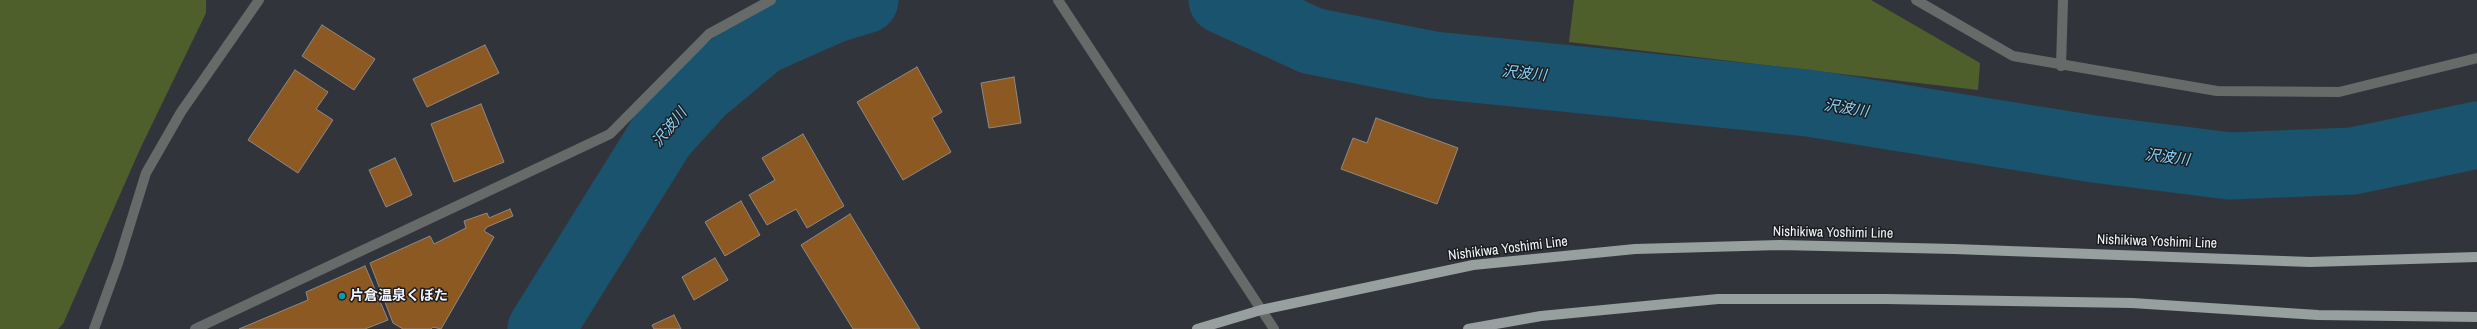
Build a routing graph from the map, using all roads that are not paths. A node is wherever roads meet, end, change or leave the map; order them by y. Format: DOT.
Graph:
graph roads {
  1 [pos="259,0"];
  2 [pos="771,0"];
  3 [pos="1058,0"];
  4 [pos="1916,0"];
  5 [pos="2063,0"];
  6 [pos="2477,58"];
  7 [pos="2061,66"];
  8 [pos="2477,258"];
  9 [pos="1261,310"];
  10 [pos="2477,317"];
  11 [pos="94,329"];
  12 [pos="195,329"];
  13 [pos="1196,329"];
  14 [pos="1274,329"];
  15 [pos="1468,329"];
  1 -- 11 [label="street"];
  2 -- 12 [label="street"];
  3 -- 9 [label="street"];
  4 -- 7 [label="street"];
  5 -- 7 [label="street"];
  6 -- 7 [label="street"];
  8 -- 9 [label="main road, Nishikiwa Yoshimi Line"];
  9 -- 13 [label="main road, Nishikiwa Yoshimi Line"];
  9 -- 14 [label="street"];
  10 -- 15 [label="main road"];
}
